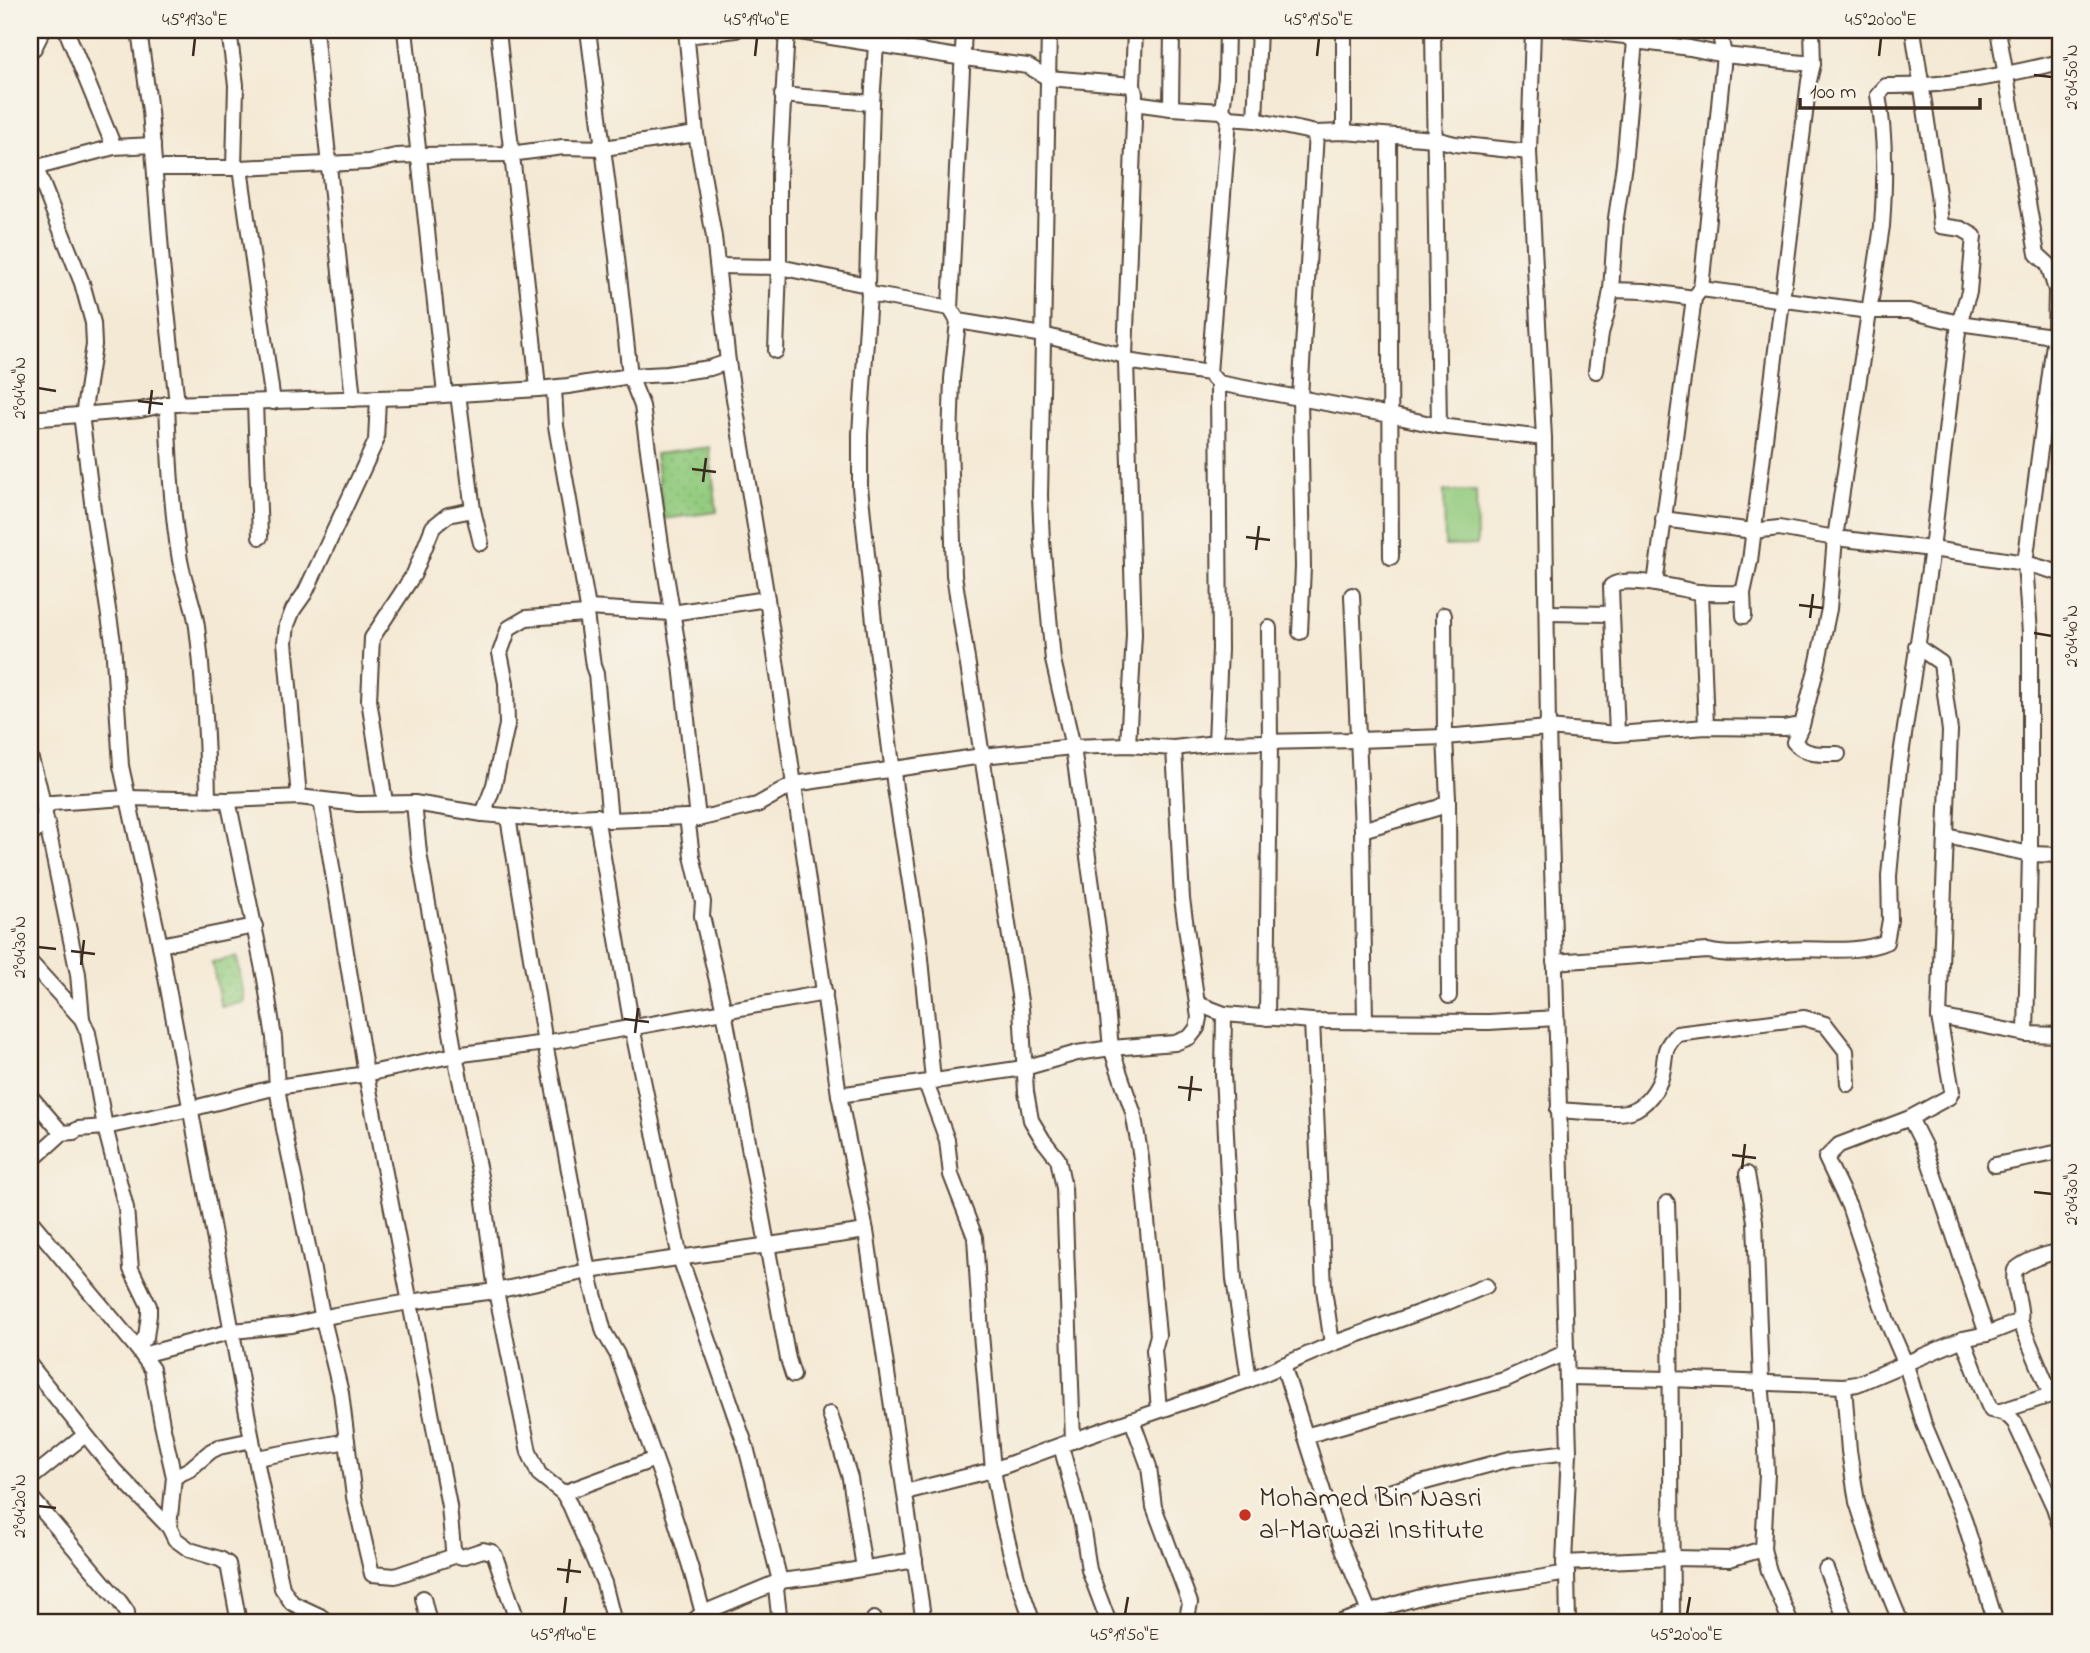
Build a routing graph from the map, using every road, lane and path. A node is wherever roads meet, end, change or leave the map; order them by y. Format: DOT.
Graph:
graph roads {
  1 [pos="43,30"];
  2 [pos="66,30"];
  3 [pos="139,30"];
  4 [pos="229,30"];
  5 [pos="315,30"];
  6 [pos="405,30"];
  7 [pos="498,30"];
  8 [pos="589,30"];
  9 [pos="736,30"];
  10 [pos="759,30"];
  11 [pos="787,30"];
  12 [pos="964,30"];
  13 [pos="1049,30"];
  14 [pos="1135,30"];
  15 [pos="1172,30"];
  16 [pos="1227,30"];
  17 [pos="1259,30"];
  18 [pos="1344,30"];
  19 [pos="1433,30"];
  20 [pos="1533,30"];
  21 [pos="1568,30"];
  22 [pos="1719,30"];
  23 [pos="1812,30"];
  24 [pos="1913,30"];
  25 [pos="1998,30"];
  26 [pos="686,33"];
  27 [pos="1628,36"];
  28 [pos="877,37"];
  29 [pos="30,51"];
  30 [pos="1724,55"];
  31 [pos="964,58"];
  32 [pos="2060,62"];
  33 [pos="1813,64"];
  34 [pos="2005,75"];
  35 [pos="1048,78"];
  36 [pos="1133,85"];
  37 [pos="1922,87"];
  38 [pos="782,95"];
  39 [pos="872,103"];
  40 [pos="1134,103"];
  41 [pos="1171,108"];
  42 [pos="1225,115"];
  43 [pos="1255,120"];
  44 [pos="1344,132"];
  45 [pos="1316,133"];
  46 [pos="696,134"];
  47 [pos="1389,136"];
  48 [pos="1435,139"];
  49 [pos="153,145"];
  50 [pos="114,147"];
  51 [pos="604,148"];
  52 [pos="1529,152"];
  53 [pos="510,154"];
  54 [pos="418,155"];
  55 [pos="32,163"];
  56 [pos="330,163"];
  57 [pos="156,168"];
  58 [pos="237,168"];
  59 [pos="718,266"];
  60 [pos="779,267"];
  61 [pos="868,290"];
  62 [pos="1611,290"];
  63 [pos="1697,293"];
  64 [pos="1782,300"];
  65 [pos="950,308"];
  66 [pos="1870,311"];
  67 [pos="958,321"];
  68 [pos="1959,323"];
  69 [pos="1043,335"];
  70 [pos="2058,337"];
  71 [pos="776,351"];
  72 [pos="1125,358"];
  73 [pos="729,362"];
  74 [pos="1595,371"];
  75 [pos="629,376"];
  76 [pos="1214,378"];
  77 [pos="554,387"];
  78 [pos="538,389"];
  79 [pos="451,394"];
  80 [pos="1300,397"];
  81 [pos="378,398"];
  82 [pos="353,399"];
  83 [pos="273,402"];
  84 [pos="255,403"];
  85 [pos="172,404"];
  86 [pos="1390,415"];
  87 [pos="85,416"];
  88 [pos="31,417"];
  89 [pos="1439,426"];
  90 [pos="1544,438"];
  91 [pos="473,510"];
  92 [pos="1663,519"];
  93 [pos="1754,531"];
  94 [pos="260,537"];
  95 [pos="1835,538"];
  96 [pos="481,543"];
  97 [pos="1932,549"];
  98 [pos="1391,557"];
  99 [pos="2025,563"];
  100 [pos="2060,573"];
  101 [pos="1655,584"];
  102 [pos="1701,592"];
  103 [pos="1743,593"];
  104 [pos="1352,595"];
  105 [pos="767,599"];
  106 [pos="587,611"];
  107 [pos="672,612"];
  108 [pos="1547,613"];
  109 [pos="1612,614"];
  110 [pos="1444,615"];
  111 [pos="1744,616"];
  112 [pos="1269,628"];
  113 [pos="1300,632"];
  114 [pos="1916,646"];
  115 [pos="1802,725"];
  116 [pos="1706,727"];
  117 [pos="1548,728"];
  118 [pos="1617,734"];
  119 [pos="1445,737"];
  120 [pos="1357,740"];
  121 [pos="1270,742"];
  122 [pos="1216,743"];
  123 [pos="1128,745"];
  124 [pos="1073,747"];
  125 [pos="1174,748"];
  126 [pos="1838,754"];
  127 [pos="30,756"];
  128 [pos="982,756"];
  129 [pos="894,768"];
  130 [pos="794,784"];
  131 [pos="299,797"];
  132 [pos="127,798"];
  133 [pos="208,799"];
  134 [pos="228,800"];
  135 [pos="321,800"];
  136 [pos="1448,800"];
  137 [pos="385,803"];
  138 [pos="414,803"];
  139 [pos="483,814"];
  140 [pos="43,815"];
  141 [pos="508,817"];
  142 [pos="603,818"];
  143 [pos="693,818"];
  144 [pos="1362,830"];
  145 [pos="1946,835"];
  146 [pos="30,836"];
  147 [pos="2030,854"];
  148 [pos="2060,855"];
  149 [pos="255,926"];
  150 [pos="160,945"];
  151 [pos="30,962"];
  152 [pos="1554,962"];
  153 [pos="825,993"];
  154 [pos="1449,996"];
  155 [pos="1198,1004"];
  156 [pos="723,1011"];
  157 [pos="1224,1014"];
  158 [pos="1938,1017"];
  159 [pos="1267,1018"];
  160 [pos="1556,1018"];
  161 [pos="82,1019"];
  162 [pos="1312,1021"];
  163 [pos="1365,1022"];
  164 [pos="632,1027"];
  165 [pos="2026,1034"];
  166 [pos="2060,1035"];
  167 [pos="545,1043"];
  168 [pos="1111,1048"];
  169 [pos="455,1055"];
  170 [pos="1024,1068"];
  171 [pos="366,1073"];
  172 [pos="930,1081"];
  173 [pos="1848,1084"];
  174 [pos="277,1087"];
  175 [pos="839,1095"];
  176 [pos="30,1096"];
  177 [pos="190,1109"];
  178 [pos="1558,1110"];
  179 [pos="1910,1118"];
  180 [pos="105,1127"];
  181 [pos="62,1133"];
  182 [pos="2060,1152"];
  183 [pos="30,1162"];
  184 [pos="1995,1165"];
  185 [pos="1747,1174"];
  186 [pos="1667,1203"];
  187 [pos="30,1220"];
  188 [pos="866,1231"];
  189 [pos="768,1245"];
  190 [pos="2059,1254"];
  191 [pos="680,1258"];
  192 [pos="588,1271"];
  193 [pos="1486,1286"];
  194 [pos="496,1291"];
  195 [pos="409,1302"];
  196 [pos="323,1319"];
  197 [pos="2020,1321"];
  198 [pos="233,1331"];
  199 [pos="1987,1334"];
  200 [pos="1963,1339"];
  201 [pos="1332,1345"];
  202 [pos="139,1351"];
  203 [pos="1567,1352"];
  204 [pos="30,1365"];
  205 [pos="1906,1365"];
  206 [pos="1283,1366"];
  207 [pos="793,1375"];
  208 [pos="1567,1377"];
  209 [pos="1671,1379"];
  210 [pos="1249,1380"];
  211 [pos="1761,1382"];
  212 [pos="1844,1386"];
  213 [pos="2055,1394"];
  214 [pos="1159,1410"];
  215 [pos="2001,1411"];
  216 [pos="830,1414"];
  217 [pos="1132,1420"];
  218 [pos="85,1435"];
  219 [pos="1306,1436"];
  220 [pos="253,1440"];
  221 [pos="347,1441"];
  222 [pos="1067,1443"];
  223 [pos="1569,1452"];
  224 [pos="257,1458"];
  225 [pos="655,1459"];
  226 [pos="993,1470"];
  227 [pos="174,1477"];
  228 [pos="30,1479"];
  229 [pos="905,1492"];
  230 [pos="563,1493"];
  231 [pos="1381,1494"];
  232 [pos="30,1496"];
  233 [pos="2060,1526"];
  234 [pos="169,1527"];
  235 [pos="1763,1549"];
  236 [pos="457,1555"];
  237 [pos="1672,1558"];
  238 [pos="915,1560"];
  239 [pos="864,1568"];
  240 [pos="1566,1568"];
  241 [pos="1826,1569"];
  242 [pos="780,1581"];
  243 [pos="423,1598"];
  244 [pos="1369,1612"];
  245 [pos="703,1618"];
  246 [pos="127,1623"];
  247 [pos="239,1623"];
  248 [pos="329,1623"];
  249 [pos="429,1623"];
  250 [pos="518,1623"];
  251 [pos="614,1623"];
  252 [pos="691,1623"];
  253 [pos="780,1623"];
  254 [pos="924,1623"];
  255 [pos="1032,1623"];
  256 [pos="1109,1623"];
  257 [pos="1177,1623"];
  258 [pos="1338,1623"];
  259 [pos="1568,1623"];
  260 [pos="1672,1623"];
  261 [pos="1791,1623"];
  262 [pos="1847,1623"];
  263 [pos="1901,1623"];
  264 [pos="1996,1623"];
  1 -- 29 [label="street"];
  2 -- 50 [label="street"];
  3 -- 49 [label="street"];
  4 -- 58 [label="street"];
  5 -- 56 [label="street"];
  6 -- 54 [label="street"];
  7 -- 53 [label="street"];
  8 -- 51 [label="street"];
  9 -- 26 [label="street"];
  10 -- 11 [label="street"];
  11 -- 28 [label="street"];
  11 -- 38 [label="street"];
  12 -- 31 [label="street"];
  13 -- 35 [label="street"];
  14 -- 36 [label="street"];
  15 -- 41 [label="street"];
  16 -- 42 [label="street"];
  17 -- 43 [label="street"];
  18 -- 44 [label="street"];
  19 -- 48 [label="street"];
  20 -- 52 [label="street"];
  21 -- 27 [label="street"];
  22 -- 30 [label="street"];
  23 -- 33 [label="street"];
  24 -- 37 [label="street"];
  25 -- 34 [label="street"];
  26 -- 46 [label="street"];
  27 -- 30 [label="street"];
  27 -- 62 [label="street"];
  28 -- 31 [label="street"];
  28 -- 39 [label="street"];
  30 -- 33 [label="street"];
  30 -- 63 [label="street"];
  31 -- 35 [label="street"];
  31 -- 65 [label="street"];
  32 -- 34 [label="street"];
  33 -- 64 [label="street"];
  34 -- 37 [label="street"];
  34 -- 70 [label="street"];
  35 -- 36 [label="street"];
  35 -- 69 [label="street"];
  36 -- 40 [label="street"];
  37 -- 66 [label="street"];
  37 -- 68 [label="street"];
  38 -- 39 [label="street"];
  38 -- 60 [label="street"];
  39 -- 61 [label="street"];
  40 -- 41 [label="street"];
  40 -- 72 [label="street"];
  41 -- 42 [label="street"];
  42 -- 43 [label="street"];
  42 -- 76 [label="street"];
  43 -- 45 [label="street"];
  44 -- 45 [label="street"];
  44 -- 47 [label="street"];
  45 -- 80 [label="street"];
  46 -- 51 [label="street"];
  46 -- 59 [label="street"];
  47 -- 48 [label="street"];
  47 -- 86 [label="street"];
  48 -- 52 [label="street"];
  48 -- 89 [label="street"];
  49 -- 50 [label="street"];
  49 -- 57 [label="street"];
  50 -- 55 [label="street"];
  51 -- 53 [label="street"];
  51 -- 75 [label="street"];
  52 -- 90 [label="street"];
  53 -- 54 [label="street"];
  53 -- 78 [label="street"];
  54 -- 56 [label="street"];
  54 -- 79 [label="street"];
  55 -- 87 [label="street"];
  56 -- 58 [label="street"];
  56 -- 82 [label="street"];
  57 -- 58 [label="street"];
  57 -- 85 [label="street"];
  58 -- 83 [label="street"];
  59 -- 60 [label="street"];
  59 -- 73 [label="street"];
  60 -- 61 [label="street"];
  60 -- 71 [label="street"];
  61 -- 65 [label="street"];
  61 -- 129 [label="street"];
  62 -- 63 [label="street"];
  62 -- 74 [label="street"];
  63 -- 64 [label="street"];
  63 -- 92 [label="street"];
  64 -- 66 [label="street"];
  64 -- 93 [label="street"];
  65 -- 67 [label="street"];
  66 -- 68 [label="street"];
  66 -- 95 [label="street"];
  67 -- 69 [label="street"];
  67 -- 128 [label="street"];
  68 -- 70 [label="street"];
  68 -- 97 [label="street"];
  69 -- 72 [label="street"];
  69 -- 124 [label="street"];
  70 -- 99 [label="street"];
  72 -- 76 [label="street"];
  72 -- 123 [label="street"];
  73 -- 75 [label="street"];
  73 -- 105 [label="street"];
  75 -- 77 [label="street"];
  75 -- 107 [label="street"];
  76 -- 80 [label="street"];
  76 -- 122 [label="street"];
  77 -- 78 [label="street"];
  77 -- 106 [label="street"];
  78 -- 79 [label="street"];
  79 -- 81 [label="street"];
  79 -- 91 [label="street"];
  80 -- 86 [label="street"];
  80 -- 113 [label="street"];
  81 -- 82 [label="street"];
  81 -- 131 [label="street"];
  82 -- 83 [label="street"];
  83 -- 84 [label="street"];
  84 -- 85 [label="street"];
  84 -- 94 [label="street"];
  85 -- 87 [label="street"];
  85 -- 133 [label="street"];
  86 -- 89 [label="street"];
  86 -- 98 [label="street"];
  87 -- 88 [label="street"];
  87 -- 132 [label="street"];
  89 -- 90 [label="street"];
  90 -- 108 [label="street"];
  91 -- 96 [label="street"];
  91 -- 137 [label="street"];
  92 -- 93 [label="street"];
  92 -- 101 [label="street"];
  93 -- 95 [label="street"];
  93 -- 103 [label="street"];
  95 -- 97 [label="street"];
  95 -- 115 [label="street"];
  97 -- 99 [label="street"];
  97 -- 114 [label="street"];
  99 -- 100 [label="street"];
  99 -- 147 [label="street"];
  101 -- 102 [label="street"];
  101 -- 109 [label="street"];
  102 -- 103 [label="street"];
  102 -- 116 [label="street"];
  103 -- 111 [label="street"];
  104 -- 120 [label="street"];
  105 -- 107 [label="street"];
  105 -- 130 [label="street"];
  106 -- 107 [label="street"];
  106 -- 139 [label="street"];
  106 -- 142 [label="street"];
  107 -- 143 [label="street"];
  108 -- 109 [label="street"];
  108 -- 117 [label="street"];
  109 -- 118 [label="street"];
  110 -- 119 [label="street"];
  112 -- 121 [label="street"];
  114 -- 145 [label="street"];
  114 -- 152 [label="street"];
  115 -- 116 [label="street"];
  115 -- 126 [label="street"];
  116 -- 118 [label="street"];
  117 -- 118 [label="street"];
  117 -- 119 [label="street"];
  117 -- 152 [label="street"];
  119 -- 120 [label="street"];
  119 -- 136 [label="street"];
  120 -- 121 [label="street"];
  120 -- 144 [label="street"];
  121 -- 122 [label="street"];
  121 -- 159 [label="street"];
  122 -- 125 [label="street"];
  123 -- 124 [label="street"];
  123 -- 125 [label="street"];
  124 -- 128 [label="street"];
  124 -- 168 [label="street"];
  125 -- 155 [label="street"];
  127 -- 140 [label="street"];
  128 -- 129 [label="street"];
  128 -- 170 [label="street"];
  129 -- 130 [label="street"];
  129 -- 172 [label="street"];
  130 -- 143 [label="street"];
  130 -- 153 [label="street"];
  131 -- 134 [label="street"];
  131 -- 135 [label="street"];
  132 -- 133 [label="street"];
  132 -- 140 [label="street"];
  132 -- 150 [label="street"];
  133 -- 134 [label="street"];
  134 -- 149 [label="street"];
  135 -- 137 [label="street"];
  135 -- 171 [label="street"];
  136 -- 144 [label="street"];
  136 -- 154 [label="street"];
  137 -- 138 [label="street"];
  138 -- 139 [label="street"];
  138 -- 169 [label="street"];
  139 -- 141 [label="street"];
  140 -- 146 [label="street"];
  140 -- 161 [label="street"];
  141 -- 142 [label="street"];
  141 -- 167 [label="street"];
  142 -- 143 [label="street"];
  142 -- 164 [label="street"];
  143 -- 156 [label="street"];
  144 -- 163 [label="street"];
  145 -- 147 [label="street"];
  145 -- 158 [label="street"];
  147 -- 148 [label="street"];
  147 -- 165 [label="street"];
  149 -- 150 [label="street"];
  149 -- 174 [label="street"];
  150 -- 177 [label="street"];
  151 -- 161 [label="street"];
  152 -- 160 [label="street"];
  153 -- 156 [label="street"];
  153 -- 175 [label="street"];
  155 -- 157 [label="street"];
  155 -- 168 [label="street"];
  156 -- 164 [label="street"];
  156 -- 189 [label="street"];
  157 -- 159 [label="street"];
  157 -- 210 [label="street"];
  158 -- 165 [label="street"];
  158 -- 179 [label="street"];
  159 -- 162 [label="street"];
  160 -- 163 [label="street"];
  160 -- 178 [label="street"];
  161 -- 180 [label="street"];
  162 -- 163 [label="street"];
  162 -- 201 [label="street"];
  164 -- 167 [label="street"];
  164 -- 191 [label="street"];
  165 -- 166 [label="street"];
  167 -- 169 [label="street"];
  167 -- 192 [label="street"];
  168 -- 170 [label="street"];
  168 -- 214 [label="street"];
  169 -- 171 [label="street"];
  169 -- 194 [label="street"];
  170 -- 172 [label="street"];
  170 -- 222 [label="street"];
  171 -- 174 [label="street"];
  171 -- 195 [label="street"];
  172 -- 175 [label="street"];
  172 -- 226 [label="street"];
  173 -- 178 [label="street"];
  174 -- 177 [label="street"];
  174 -- 196 [label="street"];
  175 -- 188 [label="street"];
  176 -- 181 [label="street"];
  177 -- 180 [label="street"];
  177 -- 198 [label="street"];
  178 -- 203 [label="street"];
  179 -- 199 [label="street"];
  179 -- 205 [label="street"];
  180 -- 181 [label="street"];
  180 -- 202 [label="street"];
  181 -- 183 [label="street"];
  182 -- 184 [label="street"];
  185 -- 211 [label="street"];
  186 -- 209 [label="street"];
  187 -- 202 [label="street"];
  188 -- 189 [label="street"];
  188 -- 229 [label="street"];
  189 -- 191 [label="street"];
  189 -- 207 [label="street"];
  190 -- 197 [label="street"];
  191 -- 192 [label="street"];
  191 -- 242 [label="street"];
  192 -- 194 [label="street"];
  192 -- 225 [label="street"];
  193 -- 201 [label="street"];
  194 -- 195 [label="street"];
  194 -- 230 [label="street"];
  195 -- 196 [label="street"];
  195 -- 236 [label="street"];
  196 -- 198 [label="street"];
  196 -- 221 [label="street"];
  197 -- 199 [label="street"];
  197 -- 213 [label="street"];
  198 -- 202 [label="street"];
  198 -- 220 [label="street"];
  199 -- 200 [label="street"];
  200 -- 205 [label="street"];
  200 -- 215 [label="street"];
  201 -- 206 [label="street"];
  202 -- 227 [label="street"];
  203 -- 208 [label="street"];
  203 -- 219 [label="street"];
  204 -- 218 [label="street"];
  205 -- 212 [label="street"];
  205 -- 264 [label="street"];
  206 -- 210 [label="street"];
  206 -- 219 [label="street"];
  208 -- 209 [label="street"];
  208 -- 223 [label="street"];
  209 -- 211 [label="street"];
  209 -- 237 [label="street"];
  210 -- 214 [label="street"];
  211 -- 212 [label="street"];
  211 -- 235 [label="street"];
  212 -- 263 [label="street"];
  213 -- 215 [label="street"];
  214 -- 217 [label="street"];
  215 -- 233 [label="street"];
  216 -- 239 [label="street"];
  217 -- 222 [label="street"];
  217 -- 257 [label="street"];
  218 -- 228 [label="street"];
  218 -- 234 [label="street"];
  219 -- 244 [label="street"];
  220 -- 224 [label="street"];
  220 -- 227 [label="street"];
  221 -- 224 [label="street"];
  221 -- 236 [label="street"];
  222 -- 226 [label="street"];
  222 -- 256 [label="street"];
  223 -- 231 [label="street"];
  223 -- 240 [label="street"];
  224 -- 248 [label="street"];
  225 -- 230 [label="street"];
  225 -- 245 [label="street"];
  226 -- 229 [label="street"];
  226 -- 255 [label="street"];
  227 -- 234 [label="street"];
  229 -- 238 [label="street"];
  230 -- 251 [label="street"];
  232 -- 246 [label="street"];
  234 -- 247 [label="street"];
  235 -- 237 [label="street"];
  235 -- 261 [label="street"];
  236 -- 250 [label="street"];
  237 -- 240 [label="street"];
  237 -- 260 [label="street"];
  238 -- 239 [label="street"];
  238 -- 254 [label="street"];
  239 -- 242 [label="street"];
  240 -- 244 [label="street"];
  240 -- 259 [label="street"];
  241 -- 262 [label="street"];
  242 -- 245 [label="street"];
  242 -- 253 [label="street"];
  243 -- 249 [label="street"];
  244 -- 258 [label="street"];
  245 -- 252 [label="street"];
}
